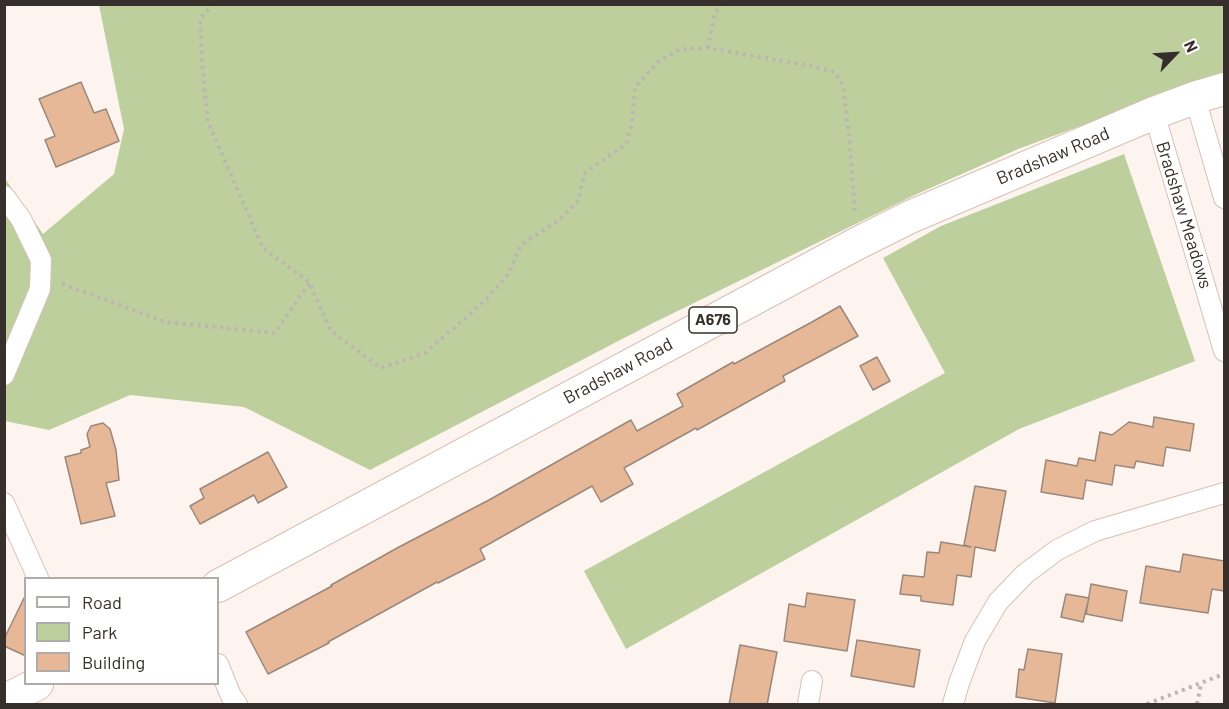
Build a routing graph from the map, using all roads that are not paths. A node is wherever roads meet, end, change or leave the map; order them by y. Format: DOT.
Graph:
graph roads {
  1 [pos="1224,89"];
  2 [pos="1195,98"];
  3 [pos="1154,113"];
  4 [pos="4,196"];
  5 [pos="1224,198"];
  6 [pos="1224,351"];
  7 [pos="4,375"];
  8 [pos="1224,493"];
  9 [pos="4,503"];
  10 [pos="37,577"];
  11 [pos="219,585"];
  12 [pos="219,666"];
  13 [pos="812,681"];
  14 [pos="35,685"];
  15 [pos="4,701"];
  16 [pos="237,705"];
  17 [pos="808,705"];
  18 [pos="953,705"];
  1 -- 2 [label="main road, Bradshaw Road / A676"];
  2 -- 3 [label="main road, Bradshaw Road / A676"];
  2 -- 5 [label="street"];
  3 -- 6 [label="street, Bradshaw Meadows"];
  3 -- 11 [label="main road, Bradshaw Road / A676"];
  4 -- 7 [label="street"];
  8 -- 18 [label="street"];
  9 -- 10 [label="street"];
  12 -- 16 [label="street"];
  13 -- 17 [label="street"];
  14 -- 15 [label="main road"];
}
